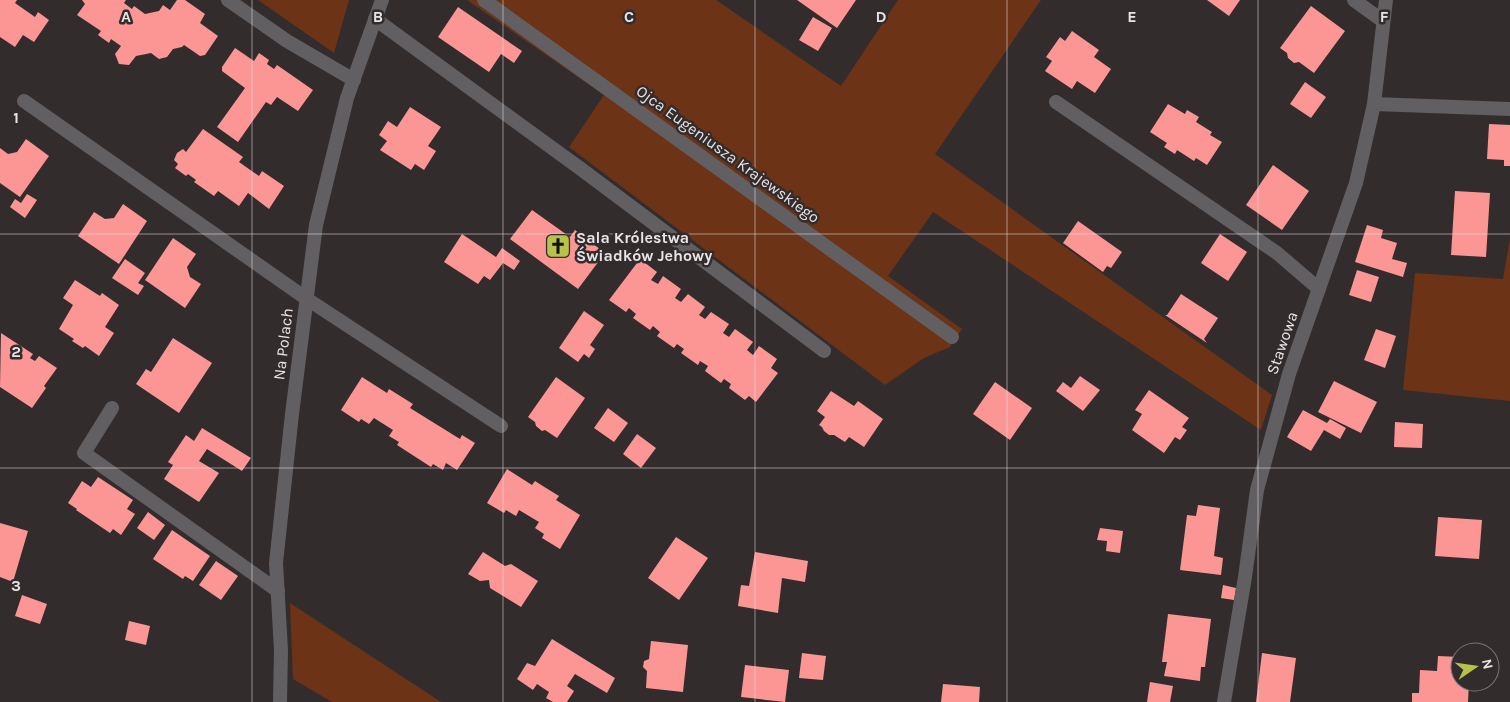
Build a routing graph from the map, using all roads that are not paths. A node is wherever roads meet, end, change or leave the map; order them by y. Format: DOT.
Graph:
graph roads {
  1 [pos="228,0"];
  2 [pos="382,0"];
  3 [pos="484,0"];
  4 [pos="1354,0"];
  5 [pos="1386,0"];
  6 [pos="375,19"];
  7 [pos="1383,21"];
  8 [pos="354,80"];
  9 [pos="24,100"];
  10 [pos="1056,102"];
  11 [pos="1374,104"];
  12 [pos="1510,110"];
  13 [pos="1319,289"];
  14 [pos="307,299"];
  15 [pos="952,337"];
  16 [pos="824,351"];
  17 [pos="112,408"];
  18 [pos="501,426"];
  19 [pos="278,591"];
  20 [pos="280,702"];
  21 [pos="1224,702"];
  1 -- 8 [label="street"];
  2 -- 6 [label="street, Na Polach"];
  3 -- 15 [label="street, Ojca Eugeniusza Krajewskiego"];
  4 -- 7 [label="street"];
  5 -- 7 [label="street, Stawowa"];
  6 -- 8 [label="street, Na Polach"];
  6 -- 16 [label="street"];
  7 -- 11 [label="street, Stawowa"];
  8 -- 14 [label="street, Na Polach"];
  9 -- 14 [label="street"];
  10 -- 13 [label="street"];
  11 -- 12 [label="street"];
  11 -- 13 [label="street, Stawowa"];
  13 -- 21 [label="street, Stawowa"];
  14 -- 18 [label="street"];
  14 -- 19 [label="street, Na Polach"];
  17 -- 19 [label="street"];
  19 -- 20 [label="street, Na Polach"];
}
